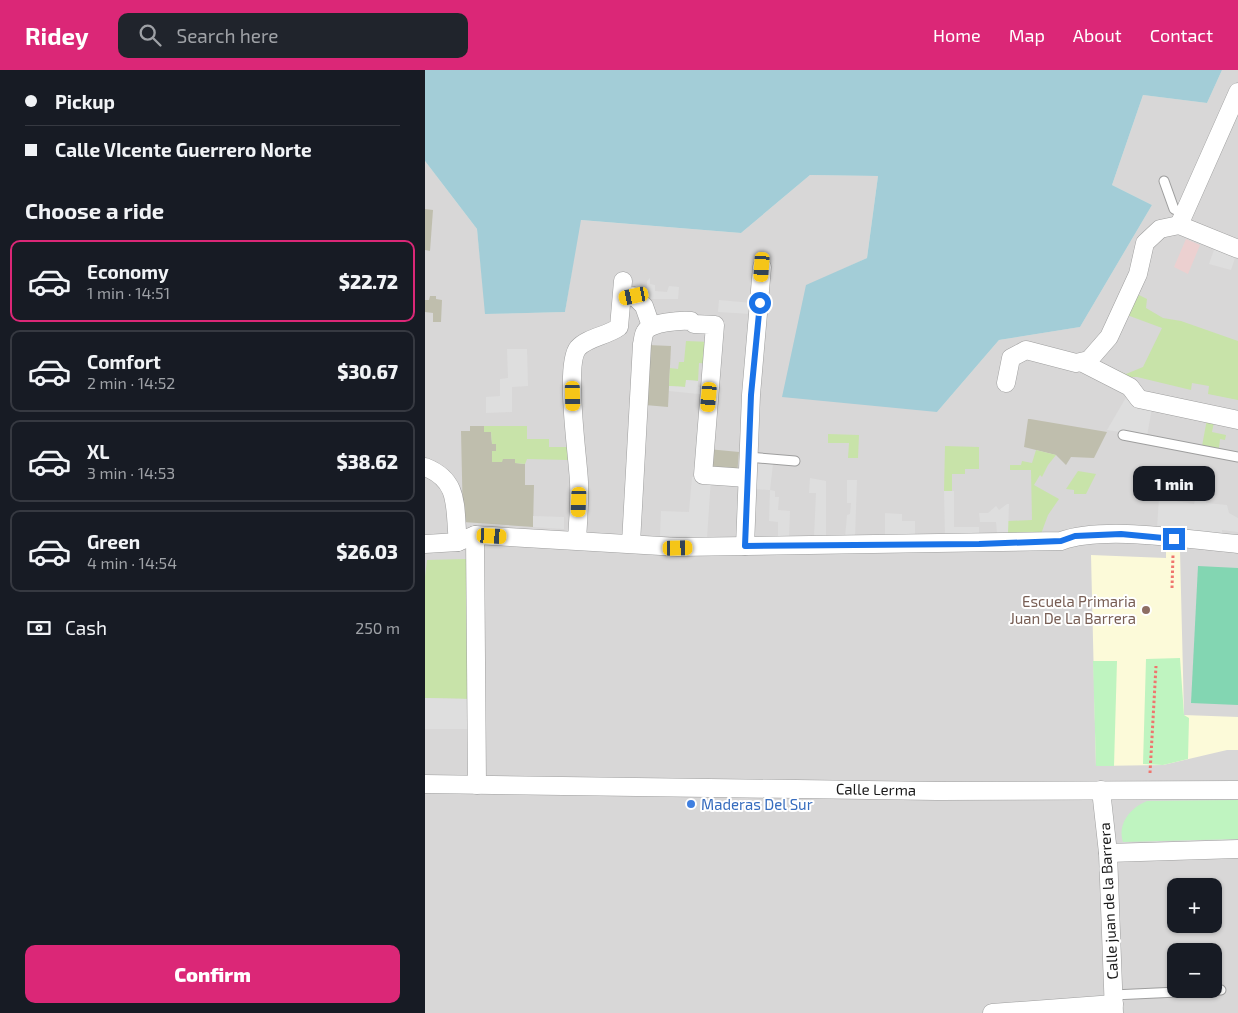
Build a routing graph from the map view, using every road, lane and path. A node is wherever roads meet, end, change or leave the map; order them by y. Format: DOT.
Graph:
graph roads {
  1 [pos="1238,92"];
  2 [pos="1164,181"];
  3 [pos="1181,220"];
  4 [pos="1238,249"];
  5 [pos="762,267"];
  6 [pos="623,281"];
  7 [pos="622,298"];
  8 [pos="651,326"];
  9 [pos="1083,363"];
  10 [pos="1006,383"];
  11 [pos="1238,420"];
  12 [pos="1123,435"];
  13 [pos="748,457"];
  14 [pos="1238,457"];
  15 [pos="795,461"];
  16 [pos="425,466"];
  17 [pos="747,478"];
  18 [pos="475,535"];
  19 [pos="1174,539"];
  20 [pos="577,540"];
  21 [pos="458,542"];
  22 [pos="631,543"];
  23 [pos="425,544"];
  24 [pos="1238,544"];
  25 [pos="745,546"];
  26 [pos="1172,588"];
  27 [pos="1156,666"];
  28 [pos="425,784"];
  29 [pos="477,784"];
  30 [pos="1150,788"];
  31 [pos="1101,790"];
  32 [pos="1238,790"];
  33 [pos="1238,849"];
  34 [pos="1108,852"];
  35 [pos="1167,997"];
  36 [pos="1114,1004"];
  37 [pos="992,1013"];
  1 -- 3 [label="street"];
  2 -- 3 [label="lane"];
  3 -- 4 [label="street"];
  3 -- 9 [label="street"];
  5 -- 13 [label="street"];
  6 -- 7 [label="street"];
  7 -- 8 [label="street"];
  7 -- 20 [label="street"];
  8 -- 17 [label="street"];
  8 -- 22 [label="street"];
  9 -- 10 [label="street"];
  9 -- 11 [label="street"];
  12 -- 14 [label="lane"];
  13 -- 15 [label="lane"];
  13 -- 17 [label="street"];
  16 -- 21 [label="street"];
  17 -- 25 [label="street"];
  18 -- 20 [label="street"];
  18 -- 21 [label="street"];
  18 -- 29 [label="street"];
  19 -- 24 [label="street"];
  19 -- 25 [label="street"];
  19 -- 26 [label="path"];
  20 -- 22 [label="street"];
  21 -- 23 [label="street"];
  22 -- 25 [label="street"];
  27 -- 30 [label="path"];
  28 -- 29 [label="street, Calle Lerma"];
  29 -- 31 [label="street, Calle Lerma"];
  30 -- 31 [label="street, Calle Lerma"];
  30 -- 32 [label="street, Calle Lerma"];
  31 -- 34 [label="street, Calle juan de la Barrera"];
  33 -- 34 [label="street"];
  34 -- 36 [label="street, Calle juan de la Barrera"];
  35 -- 36 [label="lane"];
  36 -- 37 [label="street"];
}
